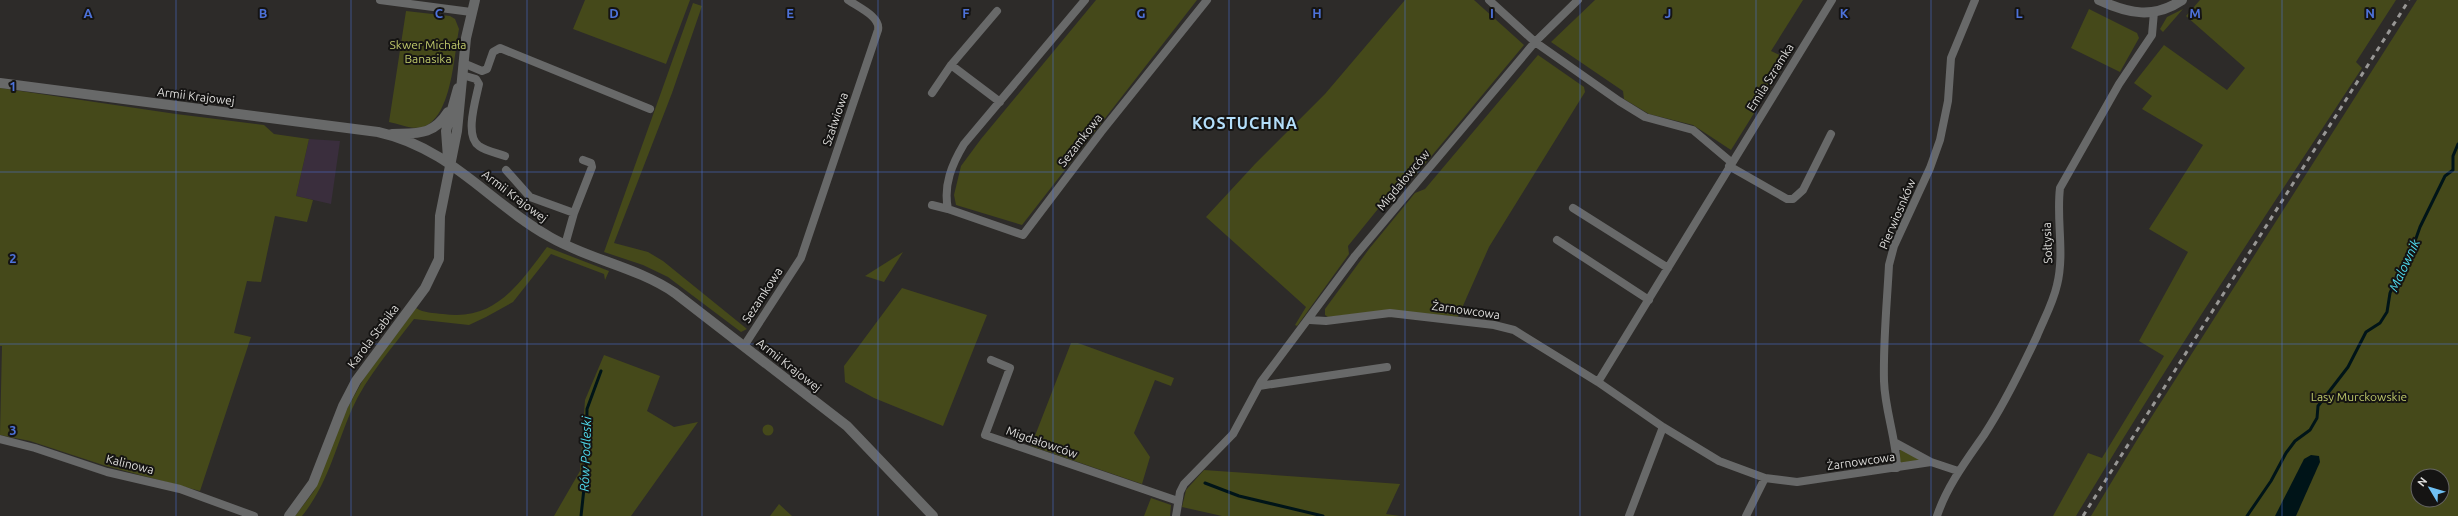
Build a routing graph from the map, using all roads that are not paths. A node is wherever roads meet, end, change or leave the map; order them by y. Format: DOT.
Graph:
graph roads {
  1 [pos="380,0"];
  2 [pos="474,0"];
  3 [pos="848,0"];
  4 [pos="1085,0"];
  5 [pos="1207,0"];
  6 [pos="1489,0"];
  7 [pos="1578,0"];
  8 [pos="1832,0"];
  9 [pos="1975,0"];
  10 [pos="2099,0"];
  11 [pos="2182,0"];
  12 [pos="997,11"];
  13 [pos="471,12"];
  14 [pos="2154,12"];
  15 [pos="1534,42"];
  16 [pos="463,63"];
  17 [pos="951,65"];
  18 [pos="461,77"];
  19 [pos="0,83"];
  20 [pos="932,92"];
  21 [pos="1000,102"];
  22 [pos="451,107"];
  23 [pos="650,109"];
  24 [pos="388,134"];
  25 [pos="1831,134"];
  26 [pos="505,156"];
  27 [pos="582,160"];
  28 [pos="449,162"];
  29 [pos="1730,164"];
  30 [pos="506,170"];
  31 [pos="932,205"];
  32 [pos="1573,208"];
  33 [pos="948,209"];
  34 [pos="574,213"];
  35 [pos="1557,240"];
  36 [pos="565,245"];
  37 [pos="801,258"];
  38 [pos="1668,268"];
  39 [pos="1649,300"];
  40 [pos="1310,320"];
  41 [pos="744,346"];
  42 [pos="990,360"];
  43 [pos="1387,367"];
  44 [pos="1598,382"];
  45 [pos="1259,386"];
  46 [pos="1663,427"];
  47 [pos="0,439"];
  48 [pos="1896,443"];
  49 [pos="1931,462"];
  50 [pos="1897,468"];
  51 [pos="1958,472"];
  52 [pos="1765,478"];
  53 [pos="1178,501"];
  54 [pos="254,516"];
  55 [pos="289,516"];
  56 [pos="933,516"];
  57 [pos="1176,516"];
  58 [pos="1629,516"];
  59 [pos="1746,516"];
  60 [pos="1937,516"];
  1 -- 13 [label="street"];
  2 -- 13 [label="street"];
  3 -- 37 [label="street, Szałwiowa"];
  4 -- 21 [label="street"];
  5 -- 33 [label="street, Sezamkowa"];
  6 -- 15 [label="street"];
  7 -- 15 [label="street, Migdałowców"];
  8 -- 29 [label="street, Emila Szramka"];
  9 -- 48 [label="street, Pierwiosnków"];
  10 -- 14 [label="street"];
  11 -- 14 [label="street"];
  12 -- 17 [label="street"];
  13 -- 16 [label="street"];
  14 -- 51 [label="street, Sołtysia"];
  15 -- 29 [label="street"];
  15 -- 40 [label="street, Migdałowców"];
  16 -- 18 [label="street"];
  16 -- 23 [label="street"];
  17 -- 20 [label="street"];
  17 -- 21 [label="street"];
  18 -- 22 [label="street"];
  18 -- 26 [label="street"];
  18 -- 28 [label="street"];
  19 -- 24 [label="street, Armii Krajowej"];
  21 -- 33 [label="street"];
  22 -- 24 [label="street"];
  22 -- 28 [label="street"];
  24 -- 28 [label="street, Armii Krajowej"];
  25 -- 29 [label="street"];
  27 -- 34 [label="street"];
  28 -- 36 [label="street, Armii Krajowej"];
  28 -- 55 [label="street, Karola Stabika"];
  29 -- 38 [label="street, Emila Szramka"];
  30 -- 34 [label="street"];
  31 -- 33 [label="street, Sezamkowa"];
  32 -- 38 [label="street"];
  34 -- 36 [label="street"];
  35 -- 39 [label="street"];
  36 -- 41 [label="street, Armii Krajowej"];
  37 -- 41 [label="street, Sezamkowa"];
  38 -- 39 [label="street, Emila Szramka"];
  39 -- 44 [label="street, Emila Szramka"];
  40 -- 44 [label="street, Żarnowcowa"];
  40 -- 45 [label="street, Migdałowców"];
  41 -- 56 [label="street, Armii Krajowej"];
  42 -- 53 [label="street, Migdałowców"];
  43 -- 45 [label="street"];
  44 -- 46 [label="street, Żarnowcowa"];
  45 -- 53 [label="street, Migdałowców"];
  46 -- 52 [label="street, Żarnowcowa"];
  46 -- 58 [label="street"];
  47 -- 54 [label="street, Kalinowa"];
  48 -- 49 [label="street"];
  48 -- 50 [label="street, Pierwiosnków"];
  49 -- 50 [label="street, Żarnowcowa"];
  49 -- 51 [label="street"];
  50 -- 52 [label="street, Żarnowcowa"];
  51 -- 60 [label="street, Sołtysia"];
  52 -- 59 [label="street"];
  53 -- 57 [label="street, Migdałowców"];
}
